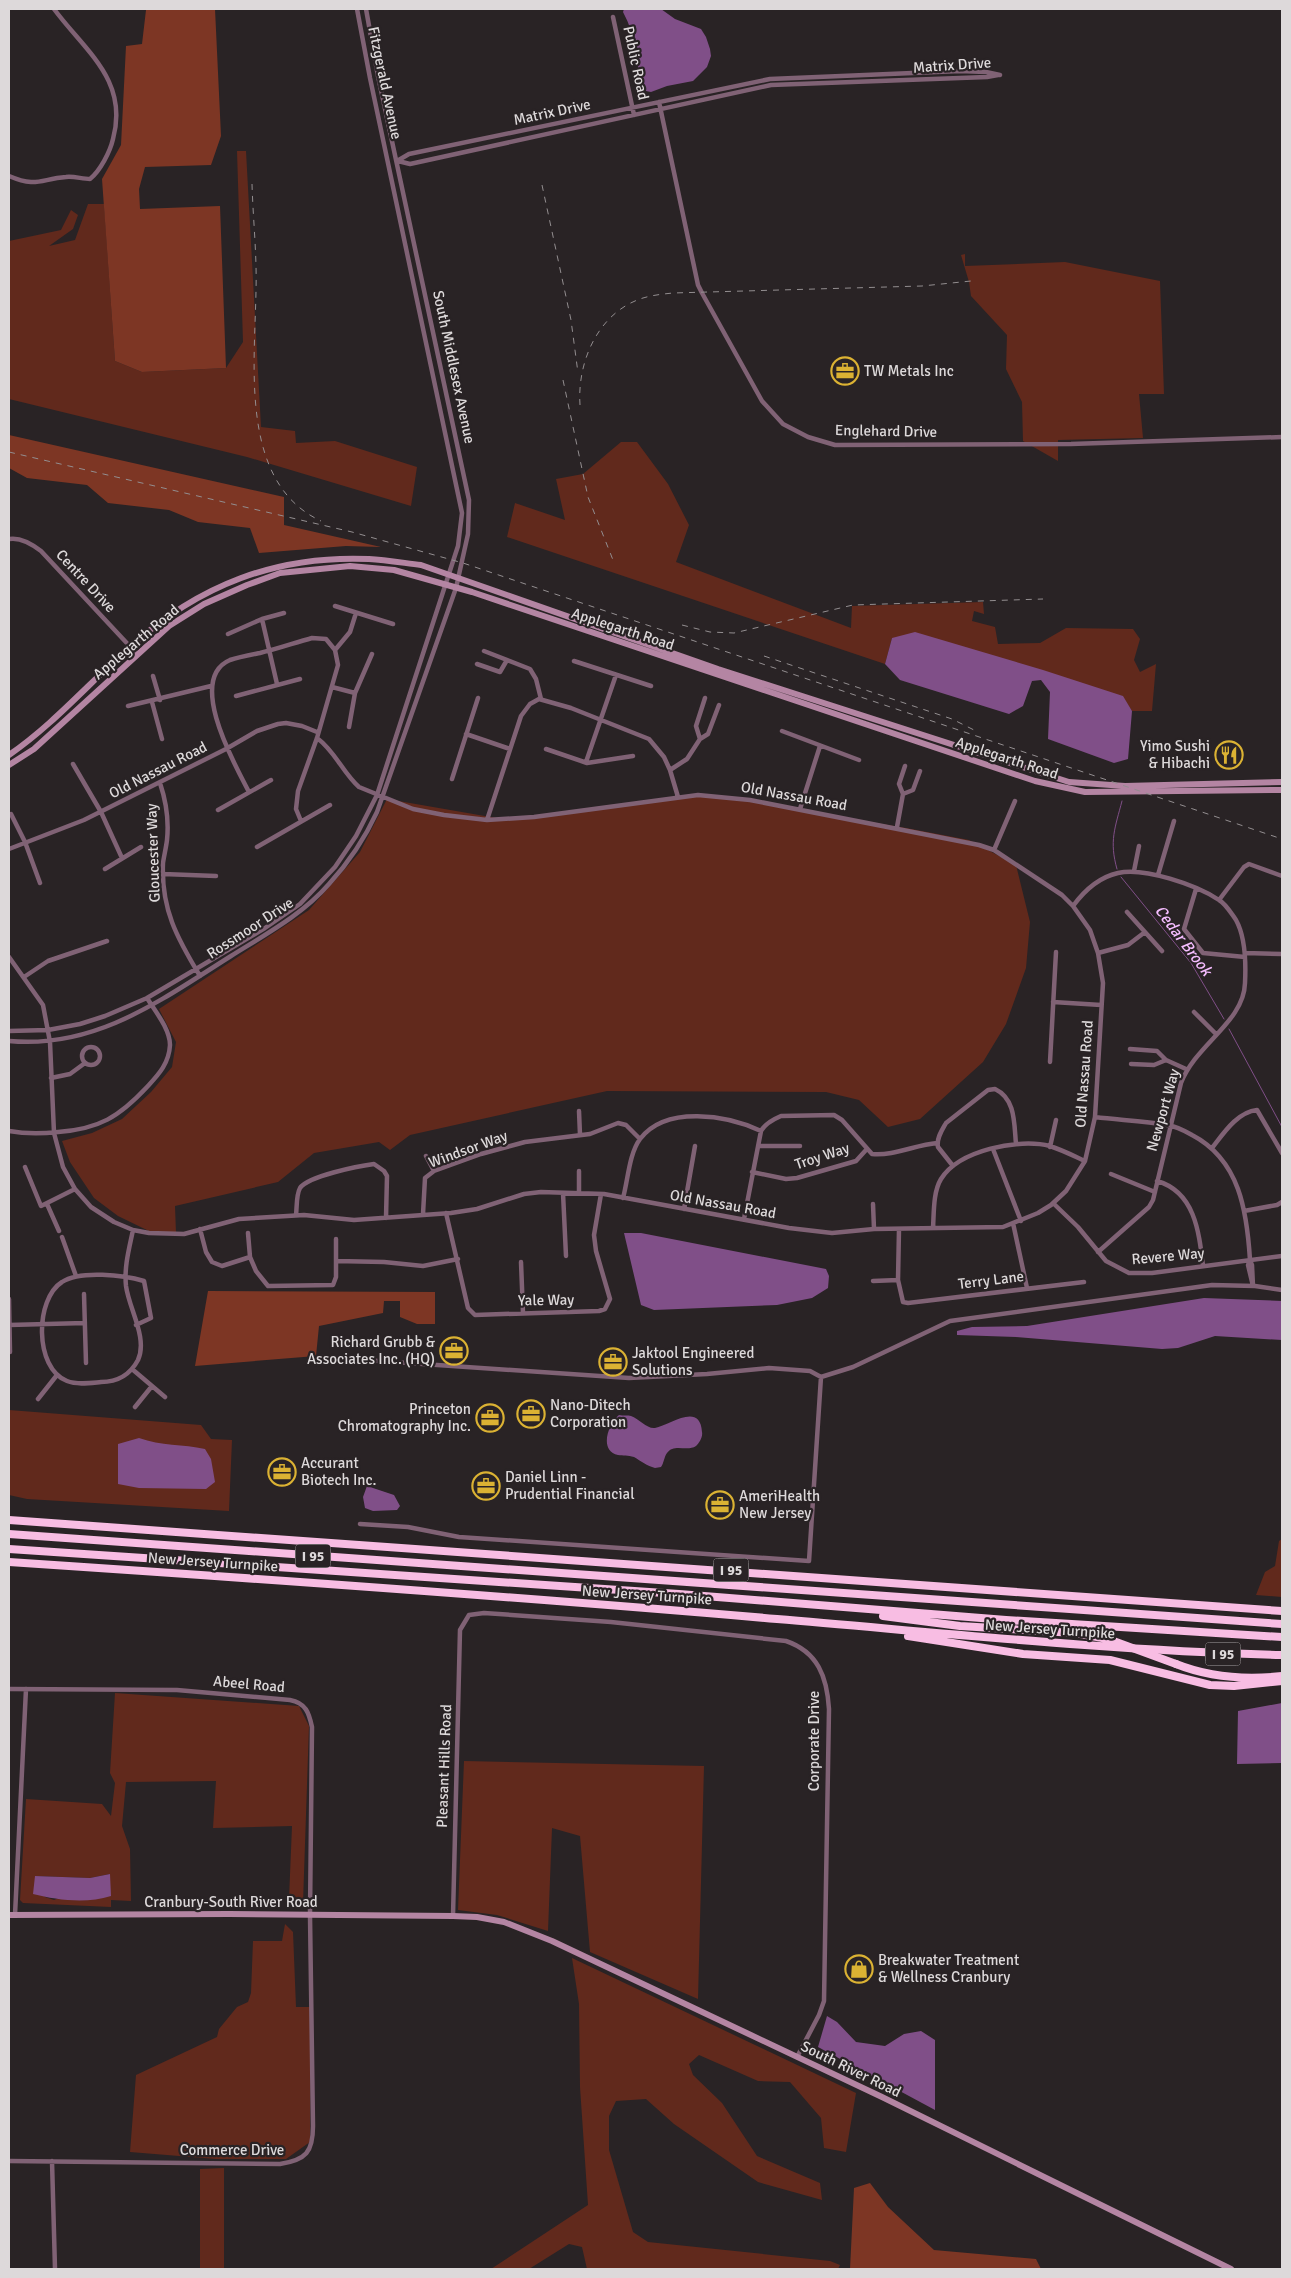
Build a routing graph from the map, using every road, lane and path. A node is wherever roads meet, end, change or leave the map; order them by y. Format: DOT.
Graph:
graph roads {
  1 [pos="54,9"];
  2 [pos="357,9"];
  3 [pos="366,9"];
  4 [pos="613,17"];
  5 [pos="659,102"];
  6 [pos="633,107"];
  7 [pos="660,110"];
  8 [pos="634,115"];
  9 [pos="397,161"];
  10 [pos="389,162"];
  11 [pos="9,176"];
  12 [pos="1282,437"];
  13 [pos="9,539"];
  14 [pos="448,575"];
  15 [pos="458,579"];
  16 [pos="445,585"];
  17 [pos="456,588"];
  18 [pos="335,606"];
  19 [pos="284,613"];
  20 [pos="356,613"];
  21 [pos="262,619"];
  22 [pos="393,624"];
  23 [pos="228,634"];
  24 [pos="131,646"];
  25 [pos="336,650"];
  26 [pos="268,651"];
  27 [pos="484,651"];
  28 [pos="137,654"];
  29 [pos="372,654"];
  30 [pos="507,660"];
  31 [pos="574,661"];
  32 [pos="477,664"];
  33 [pos="616,675"];
  34 [pos="153,676"];
  35 [pos="300,679"];
  36 [pos="277,684"];
  37 [pos="211,686"];
  38 [pos="651,686"];
  39 [pos="332,687"];
  40 [pos="355,693"];
  41 [pos="236,696"];
  42 [pos="478,698"];
  43 [pos="704,698"];
  44 [pos="160,700"];
  45 [pos="541,700"];
  46 [pos="152,702"];
  47 [pos="718,705"];
  48 [pos="128,706"];
  49 [pos="600,721"];
  50 [pos="349,727"];
  51 [pos="782,731"];
  52 [pos="466,734"];
  53 [pos="317,735"];
  54 [pos="162,739"];
  55 [pos="700,739"];
  56 [pos="820,746"];
  57 [pos="546,748"];
  58 [pos="226,749"];
  59 [pos="510,749"];
  60 [pos="9,755"];
  61 [pos="633,756"];
  62 [pos="859,760"];
  63 [pos="586,762"];
  64 [pos="74,764"];
  65 [pos="9,765"];
  66 [pos="905,766"];
  67 [pos="670,770"];
  68 [pos="920,771"];
  69 [pos="452,779"];
  70 [pos="270,780"];
  71 [pos="1282,782"];
  72 [pos="160,783"];
  73 [pos="1282,790"];
  74 [pos="249,792"];
  75 [pos="903,794"];
  76 [pos="377,795"];
  77 [pos="383,797"];
  78 [pos="678,797"];
  79 [pos="1015,801"];
  80 [pos="330,804"];
  81 [pos="800,809"];
  82 [pos="218,810"];
  83 [pos="101,812"];
  84 [pos="11,814"];
  85 [pos="487,820"];
  86 [pos="301,821"];
  87 [pos="1174,821"];
  88 [pos="896,827"];
  89 [pos="25,842"];
  90 [pos="1139,846"];
  91 [pos="257,847"];
  92 [pos="9,848"];
  93 [pos="141,848"];
  94 [pos="994,850"];
  95 [pos="122,858"];
  96 [pos="105,869"];
  97 [pos="1134,871"];
  98 [pos="164,874"];
  99 [pos="1158,875"];
  100 [pos="216,876"];
  101 [pos="1282,876"];
  102 [pos="40,883"];
  103 [pos="1196,888"];
  104 [pos="1219,900"];
  105 [pos="1073,906"];
  106 [pos="1127,912"];
  107 [pos="1145,932"];
  108 [pos="107,941"];
  109 [pos="1162,951"];
  110 [pos="1056,952"];
  111 [pos="1098,953"];
  112 [pos="1282,954"];
  113 [pos="1245,955"];
  114 [pos="9,957"];
  115 [pos="196,968"];
  116 [pos="200,976"];
  117 [pos="24,978"];
  118 [pos="147,998"];
  119 [pos="1053,1002"];
  120 [pos="1101,1005"];
  121 [pos="152,1006"];
  122 [pos="1194,1012"];
  123 [pos="48,1030"];
  124 [pos="9,1031"];
  125 [pos="1216,1034"];
  126 [pos="9,1042"];
  127 [pos="50,1042"];
  128 [pos="1130,1049"];
  129 [pos="1166,1060"];
  130 [pos="1050,1062"];
  131 [pos="85,1063"];
  132 [pos="1131,1064"];
  133 [pos="1186,1069"];
  134 [pos="51,1078"];
  135 [pos="579,1111"];
  136 [pos="1095,1117"];
  137 [pos="1056,1120"];
  138 [pos="1170,1126"];
  139 [pos="9,1131"];
  140 [pos="761,1131"];
  141 [pos="54,1133"];
  142 [pos="580,1135"];
  143 [pos="640,1139"];
  144 [pos="937,1143"];
  145 [pos="1016,1144"];
  146 [pos="695,1146"];
  147 [pos="758,1146"];
  148 [pos="800,1146"];
  149 [pos="1050,1146"];
  150 [pos="1212,1148"];
  151 [pos="993,1149"];
  152 [pos="866,1150"];
  153 [pos="1282,1152"];
  154 [pos="426,1156"];
  155 [pos="1085,1161"];
  156 [pos="954,1166"];
  157 [pos="25,1167"];
  158 [pos="434,1171"];
  159 [pos="579,1171"];
  160 [pos="752,1172"];
  161 [pos="1111,1174"];
  162 [pos="1157,1181"];
  163 [pos="75,1188"];
  164 [pos="564,1192"];
  165 [pos="580,1192"];
  166 [pos="1155,1192"];
  167 [pos="601,1194"];
  168 [pos="623,1198"];
  169 [pos="1282,1202"];
  170 [pos="1053,1203"];
  171 [pos="47,1204"];
  172 [pos="873,1204"];
  173 [pos="684,1209"];
  174 [pos="1244,1211"];
  175 [pos="423,1214"];
  176 [pos="446,1214"];
  177 [pos="296,1215"];
  178 [pos="386,1218"];
  179 [pos="744,1219"];
  180 [pos="1021,1220"];
  181 [pos="1013,1223"];
  182 [pos="933,1228"];
  183 [pos="200,1229"];
  184 [pos="874,1229"];
  185 [pos="899,1229"];
  186 [pos="133,1230"];
  187 [pos="59,1231"];
  188 [pos="248,1233"];
  189 [pos="62,1237"];
  190 [pos="336,1239"];
  191 [pos="1098,1252"];
  192 [pos="566,1256"];
  193 [pos="1282,1256"];
  194 [pos="250,1257"];
  195 [pos="458,1259"];
  196 [pos="1250,1260"];
  197 [pos="336,1261"];
  198 [pos="521,1262"];
  199 [pos="1204,1266"];
  200 [pos="76,1276"];
  201 [pos="126,1276"];
  202 [pos="898,1280"];
  203 [pos="874,1281"];
  204 [pos="1084,1282"];
  205 [pos="1253,1286"];
  206 [pos="1027,1288"];
  207 [pos="1282,1290"];
  208 [pos="84,1294"];
  209 [pos="9,1299"];
  210 [pos="523,1313"];
  211 [pos="85,1323"];
  212 [pos="43,1324"];
  213 [pos="9,1325"];
  214 [pos="136,1325"];
  215 [pos="10,1352"];
  216 [pos="321,1357"];
  217 [pos="86,1363"];
  218 [pos="132,1369"];
  219 [pos="57,1375"];
  220 [pos="821,1377"];
  221 [pos="152,1386"];
  222 [pos="165,1397"];
  223 [pos="38,1399"];
  224 [pos="135,1407"];
  225 [pos="9,1520"];
  226 [pos="360,1524"];
  227 [pos="9,1534"];
  228 [pos="9,1549"];
  229 [pos="9,1562"];
  230 [pos="769,1602"];
  231 [pos="1282,1610"];
  232 [pos="466,1619"];
  233 [pos="1282,1624"];
  234 [pos="852,1627"];
  235 [pos="1282,1637"];
  236 [pos="1282,1655"];
  237 [pos="1282,1676"];
  238 [pos="1282,1681"];
  239 [pos="9,1689"];
  240 [pos="26,1689"];
  241 [pos="12,1915"];
  242 [pos="310,1915"];
  243 [pos="452,1916"];
  244 [pos="797,2057"];
  245 [pos="9,2161"];
  246 [pos="52,2161"];
  247 [pos="55,2269"];
  248 [pos="1231,2269"];
  1 -- 11 [label="street"];
  2 -- 10 [label="street, Fitzgerald Avenue"];
  3 -- 9 [label="street, Fitzgerald Avenue"];
  4 -- 6 [label="street, Public Road"];
  5 -- 6 [label="street, Matrix Drive"];
  5 -- 7 [label="street, Englehard Drive"];
  5 -- 7 [label="street, Matrix Drive"];
  6 -- 8 [label="street, Public Road"];
  6 -- 9 [label="street, Matrix Drive"];
  7 -- 8 [label="street, Matrix Drive"];
  7 -- 12 [label="street, Englehard Drive"];
  8 -- 9 [label="street, Matrix Drive"];
  9 -- 15 [label="street, South Middlesex Avenue"];
  10 -- 14 [label="street, South Middlesex Avenue"];
  13 -- 24 [label="street, Centre Drive"];
  14 -- 15 [label="main road, Applegarth Road"];
  14 -- 16 [label="street, Rossmoor Drive"];
  14 -- 24 [label="main road, Applegarth Road"];
  15 -- 17 [label="street, Rossmoor Drive"];
  15 -- 71 [label="main road, Applegarth Road"];
  16 -- 17 [label="main road, Applegarth Road"];
  16 -- 28 [label="main road, Applegarth Road"];
  16 -- 76 [label="street, Rossmoor Drive"];
  17 -- 73 [label="main road, Applegarth Road"];
  17 -- 77 [label="street, Rossmoor Drive"];
  18 -- 20 [label="street"];
  19 -- 21 [label="street"];
  20 -- 22 [label="street"];
  20 -- 25 [label="street"];
  21 -- 23 [label="street"];
  21 -- 26 [label="street"];
  24 -- 28 [label="street, Centre Drive"];
  24 -- 60 [label="main road, Applegarth Road"];
  25 -- 26 [label="street"];
  25 -- 39 [label="street"];
  26 -- 36 [label="street"];
  26 -- 37 [label="street"];
  27 -- 30 [label="street"];
  28 -- 65 [label="main road, Applegarth Road"];
  29 -- 40 [label="street"];
  30 -- 32 [label="street"];
  30 -- 45 [label="street"];
  31 -- 33 [label="street"];
  33 -- 38 [label="street"];
  33 -- 49 [label="street"];
  34 -- 44 [label="street"];
  35 -- 36 [label="street"];
  36 -- 41 [label="street"];
  37 -- 44 [label="street"];
  37 -- 58 [label="street"];
  39 -- 40 [label="street"];
  39 -- 53 [label="street"];
  40 -- 50 [label="street"];
  42 -- 52 [label="street"];
  43 -- 55 [label="street"];
  44 -- 46 [label="street"];
  45 -- 49 [label="street"];
  45 -- 59 [label="street"];
  46 -- 48 [label="street"];
  46 -- 54 [label="street"];
  47 -- 55 [label="street"];
  49 -- 63 [label="street"];
  49 -- 67 [label="street"];
  51 -- 56 [label="street"];
  52 -- 59 [label="street"];
  52 -- 69 [label="street"];
  53 -- 58 [label="street, Old Nassau Road"];
  53 -- 76 [label="street, Old Nassau Road"];
  53 -- 86 [label="street"];
  55 -- 67 [label="street"];
  56 -- 62 [label="street"];
  56 -- 81 [label="street"];
  57 -- 63 [label="street"];
  58 -- 72 [label="street, Old Nassau Road"];
  58 -- 74 [label="street"];
  59 -- 85 [label="street"];
  61 -- 63 [label="street"];
  64 -- 83 [label="street"];
  66 -- 75 [label="street"];
  67 -- 78 [label="street"];
  68 -- 75 [label="street"];
  70 -- 74 [label="street"];
  72 -- 83 [label="street, Old Nassau Road"];
  72 -- 98 [label="street, Gloucester Way"];
  74 -- 82 [label="street"];
  75 -- 88 [label="street"];
  76 -- 77 [label="street, Old Nassau Road"];
  76 -- 115 [label="street, Rossmoor Drive"];
  77 -- 85 [label="street, Old Nassau Road"];
  77 -- 116 [label="street, Rossmoor Drive"];
  78 -- 81 [label="street, Old Nassau Road"];
  78 -- 85 [label="street, Old Nassau Road"];
  79 -- 94 [label="street"];
  80 -- 86 [label="street"];
  81 -- 88 [label="street, Old Nassau Road"];
  83 -- 89 [label="street, Old Nassau Road"];
  83 -- 95 [label="street"];
  84 -- 89 [label="street"];
  86 -- 91 [label="street"];
  87 -- 99 [label="street"];
  88 -- 94 [label="street, Old Nassau Road"];
  89 -- 92 [label="street, Old Nassau Road"];
  89 -- 102 [label="street"];
  90 -- 97 [label="street"];
  93 -- 95 [label="street"];
  94 -- 105 [label="street, Old Nassau Road"];
  95 -- 96 [label="street"];
  97 -- 99 [label="street, Newport Way"];
  97 -- 105 [label="street, Newport Way"];
  98 -- 100 [label="street"];
  98 -- 115 [label="street, Gloucester Way"];
  99 -- 103 [label="street, Newport Way"];
  101 -- 104 [label="street"];
  103 -- 104 [label="street, Newport Way"];
  103 -- 113 [label="street"];
  104 -- 113 [label="street, Newport Way"];
  105 -- 111 [label="street, Old Nassau Road"];
  106 -- 107 [label="street"];
  107 -- 109 [label="street"];
  107 -- 111 [label="street"];
  108 -- 117 [label="street"];
  110 -- 119 [label="street"];
  111 -- 120 [label="street, Old Nassau Road"];
  112 -- 113 [label="street"];
  113 -- 125 [label="street, Newport Way"];
  114 -- 117 [label="street"];
  115 -- 116 [label="street, Gloucester Way"];
  115 -- 118 [label="street, Rossmoor Drive"];
  116 -- 121 [label="street, Rossmoor Drive"];
  117 -- 123 [label="street"];
  118 -- 121 [label="street"];
  118 -- 123 [label="street, Rossmoor Drive"];
  119 -- 120 [label="street"];
  119 -- 130 [label="street"];
  120 -- 136 [label="street, Old Nassau Road"];
  121 -- 127 [label="street, Rossmoor Drive"];
  121 -- 141 [label="street"];
  122 -- 125 [label="street"];
  123 -- 124 [label="street, Rossmoor Drive"];
  123 -- 127 [label="street"];
  124 -- 126 [label="street"];
  125 -- 133 [label="street, Newport Way"];
  126 -- 127 [label="street, Rossmoor Drive"];
  127 -- 134 [label="street"];
  128 -- 129 [label="street"];
  129 -- 132 [label="street"];
  129 -- 133 [label="street"];
  131 -- 134 [label="street"];
  133 -- 138 [label="street, Newport Way"];
  134 -- 141 [label="street"];
  135 -- 142 [label="street"];
  136 -- 138 [label="street"];
  136 -- 155 [label="street, Old Nassau Road"];
  137 -- 149 [label="street"];
  138 -- 150 [label="street"];
  138 -- 162 [label="street, Newport Way"];
  139 -- 141 [label="street"];
  140 -- 143 [label="street"];
  140 -- 147 [label="street"];
  140 -- 152 [label="street"];
  141 -- 163 [label="street"];
  142 -- 143 [label="street, Windsor Way"];
  142 -- 158 [label="street, Windsor Way"];
  143 -- 168 [label="street"];
  144 -- 145 [label="street"];
  144 -- 152 [label="street"];
  144 -- 156 [label="street"];
  145 -- 149 [label="street"];
  145 -- 151 [label="street"];
  146 -- 173 [label="street"];
  147 -- 148 [label="street"];
  147 -- 160 [label="street"];
  149 -- 155 [label="street"];
  150 -- 153 [label="street"];
  150 -- 174 [label="street"];
  151 -- 156 [label="street"];
  151 -- 180 [label="street"];
  152 -- 160 [label="street, Troy Way"];
  154 -- 158 [label="street"];
  155 -- 170 [label="street, Old Nassau Road"];
  156 -- 182 [label="street"];
  157 -- 171 [label="street"];
  158 -- 175 [label="street, Windsor Way"];
  159 -- 165 [label="street"];
  160 -- 179 [label="street"];
  161 -- 166 [label="street"];
  162 -- 166 [label="street, Newport Way"];
  162 -- 199 [label="street"];
  163 -- 171 [label="street"];
  163 -- 186 [label="street, Old Nassau Road"];
  164 -- 165 [label="street, Old Nassau Road"];
  164 -- 176 [label="street, Old Nassau Road"];
  164 -- 192 [label="street"];
  165 -- 167 [label="street, Old Nassau Road"];
  166 -- 191 [label="street, Newport Way"];
  167 -- 168 [label="street, Old Nassau Road"];
  167 -- 210 [label="street, Yale Way"];
  168 -- 173 [label="street, Old Nassau Road"];
  169 -- 174 [label="street"];
  170 -- 180 [label="street, Old Nassau Road"];
  170 -- 191 [label="street, Revere Way"];
  171 -- 187 [label="street"];
  172 -- 184 [label="street"];
  173 -- 179 [label="street, Old Nassau Road"];
  174 -- 196 [label="street"];
  175 -- 176 [label="street, Old Nassau Road"];
  175 -- 178 [label="street, Old Nassau Road"];
  176 -- 195 [label="street, Yale Way"];
  177 -- 178 [label="street, Old Nassau Road"];
  177 -- 178 [label="street"];
  177 -- 183 [label="street, Old Nassau Road"];
  179 -- 184 [label="street, Old Nassau Road"];
  180 -- 181 [label="street, Old Nassau Road"];
  181 -- 182 [label="street, Old Nassau Road"];
  181 -- 206 [label="street"];
  182 -- 185 [label="street, Old Nassau Road"];
  183 -- 186 [label="street, Old Nassau Road"];
  183 -- 194 [label="street"];
  184 -- 185 [label="street, Old Nassau Road"];
  185 -- 202 [label="street"];
  186 -- 201 [label="street"];
  188 -- 194 [label="street"];
  189 -- 200 [label="street"];
  190 -- 197 [label="street"];
  191 -- 199 [label="street, Revere Way"];
  193 -- 196 [label="street, Revere Way"];
  194 -- 197 [label="street"];
  195 -- 197 [label="street"];
  195 -- 210 [label="street, Yale Way"];
  196 -- 199 [label="street, Revere Way"];
  196 -- 205 [label="street"];
  198 -- 210 [label="street"];
  200 -- 201 [label="street"];
  200 -- 212 [label="street"];
  201 -- 214 [label="street"];
  201 -- 214 [label="street"];
  202 -- 203 [label="street"];
  202 -- 206 [label="street, Terry Lane"];
  204 -- 206 [label="street, Terry Lane"];
  205 -- 207 [label="street"];
  205 -- 220 [label="street"];
  208 -- 211 [label="street"];
  209 -- 213 [label="street"];
  211 -- 212 [label="street"];
  211 -- 217 [label="street"];
  212 -- 213 [label="street"];
  212 -- 219 [label="street"];
  213 -- 215 [label="street"];
  214 -- 218 [label="street"];
  216 -- 220 [label="street"];
  218 -- 219 [label="street"];
  218 -- 221 [label="street"];
  219 -- 223 [label="street"];
  220 -- 226 [label="street"];
  221 -- 222 [label="street"];
  221 -- 224 [label="street"];
  225 -- 231 [label="highway, New Jersey Turnpike / I 95"];
  227 -- 233 [label="highway, New Jersey Turnpike / I 95"];
  228 -- 230 [label="highway, New Jersey Turnpike / I 95"];
  229 -- 234 [label="highway, New Jersey Turnpike / I 95"];
  230 -- 235 [label="highway, New Jersey Turnpike / I 95"];
  230 -- 237 [label="highway, bridge"];
  232 -- 243 [label="street, Pleasant Hills Road"];
  232 -- 244 [label="street, Corporate Drive"];
  234 -- 236 [label="highway, New Jersey Turnpike / I 95"];
  234 -- 238 [label="highway"];
  239 -- 240 [label="street, Abeel Road"];
  240 -- 241 [label="street"];
  240 -- 242 [label="street, Abeel Road"];
  241 -- 242 [label="main road, Cranbury-South River Road"];
  242 -- 243 [label="main road, Cranbury-South River Road"];
  242 -- 246 [label="street, Commerce Drive"];
  243 -- 244 [label="main road, South River Road"];
  244 -- 248 [label="main road, South River Road"];
  245 -- 246 [label="street, Commerce Drive"];
  246 -- 247 [label="street"];
}
